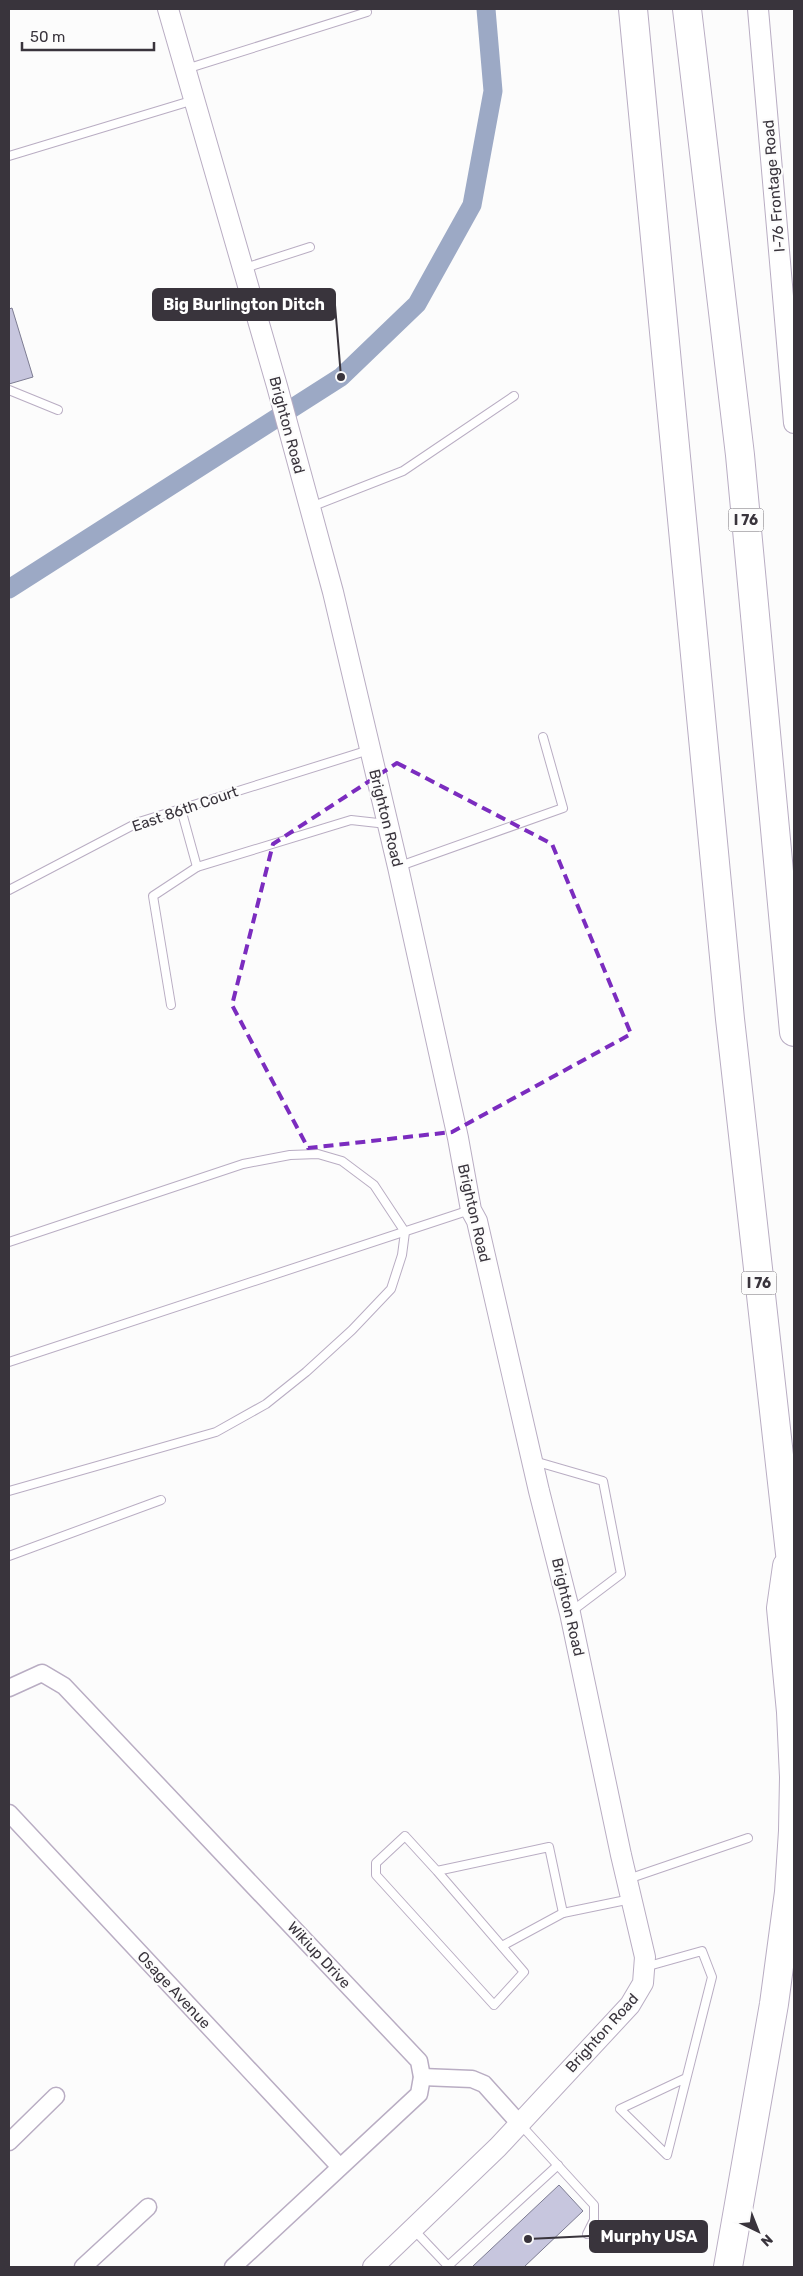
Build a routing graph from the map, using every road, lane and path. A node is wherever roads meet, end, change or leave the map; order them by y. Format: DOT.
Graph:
graph roads {
  1 [pos="168,9"];
  2 [pos="633,9"];
  3 [pos="688,9"];
  4 [pos="758,9"];
  5 [pos="367,12"];
  6 [pos="186,69"];
  7 [pos="194,100"];
  8 [pos="9,156"];
  9 [pos="310,247"];
  10 [pos="243,268"];
  11 [pos="9,390"];
  12 [pos="514,396"];
  13 [pos="58,410"];
  14 [pos="794,423"];
  15 [pos="310,508"];
  16 [pos="543,737"];
  17 [pos="369,750"];
  18 [pos="181,809"];
  19 [pos="387,824"];
  20 [pos="197,867"];
  21 [pos="398,867"];
  22 [pos="9,890"];
  23 [pos="172,1005"];
  24 [pos="794,1032"];
  25 [pos="471,1210"];
  26 [pos="405,1232"];
  27 [pos="9,1242"];
  28 [pos="9,1362"];
  29 [pos="532,1460"];
  30 [pos="9,1491"];
  31 [pos="161,1500"];
  32 [pos="789,1547"];
  33 [pos="9,1556"];
  34 [pos="794,1589"];
  35 [pos="570,1613"];
  36 [pos="9,1688"];
  37 [pos="9,1812"];
  38 [pos="748,1838"];
  39 [pos="437,1872"];
  40 [pos="628,1879"];
  41 [pos="631,1899"];
  42 [pos="563,1914"];
  43 [pos="502,1946"];
  44 [pos="645,1967"];
  45 [pos="422,2077"];
  46 [pos="686,2078"];
  47 [pos="56,2096"];
  48 [pos="519,2123"];
  49 [pos="9,2142"];
  50 [pos="558,2165"];
  51 [pos="340,2167"];
  52 [pos="148,2207"];
  53 [pos="413,2228"];
  54 [pos="587,2234"];
  55 [pos="83,2267"];
  56 [pos="233,2267"];
  57 [pos="373,2267"];
  58 [pos="448,2267"];
  59 [pos="728,2267"];
  1 -- 6 [label="street, Brighton Road"];
  2 -- 32 [label="highway, I 76"];
  3 -- 24 [label="highway, I 76"];
  4 -- 14 [label="street, I-76 Frontage Road"];
  5 -- 6 [label="lane"];
  6 -- 7 [label="street, Brighton Road"];
  7 -- 8 [label="lane"];
  7 -- 10 [label="street, Brighton Road"];
  9 -- 10 [label="lane"];
  10 -- 15 [label="street, Brighton Road"];
  11 -- 13 [label="lane"];
  12 -- 15 [label="lane"];
  15 -- 17 [label="street, Brighton Road"];
  16 -- 21 [label="lane"];
  17 -- 18 [label="lane, East 86th Court"];
  17 -- 19 [label="street, Brighton Road"];
  18 -- 20 [label="lane"];
  18 -- 22 [label="lane, East 86th Court"];
  19 -- 20 [label="lane"];
  19 -- 21 [label="street, Brighton Road"];
  20 -- 23 [label="lane"];
  21 -- 25 [label="street, Brighton Road"];
  25 -- 26 [label="lane"];
  25 -- 29 [label="street, Brighton Road"];
  26 -- 27 [label="lane"];
  26 -- 28 [label="lane"];
  26 -- 30 [label="lane"];
  29 -- 35 [label="street, Brighton Road"];
  29 -- 35 [label="lane"];
  31 -- 33 [label="lane"];
  32 -- 34 [label="highway, I 76"];
  32 -- 59 [label="highway"];
  35 -- 40 [label="street, Brighton Road"];
  36 -- 45 [label="street, Wikiup Drive"];
  37 -- 51 [label="street, Osage Avenue"];
  38 -- 40 [label="lane"];
  39 -- 42 [label="lane"];
  39 -- 43 [label="lane"];
  39 -- 43 [label="lane"];
  40 -- 41 [label="street, Brighton Road"];
  41 -- 42 [label="lane"];
  41 -- 44 [label="street, Brighton Road"];
  42 -- 43 [label="lane"];
  44 -- 46 [label="lane"];
  44 -- 48 [label="street, Brighton Road"];
  45 -- 48 [label="street"];
  45 -- 51 [label="street"];
  46 -- 46 [label="lane"];
  47 -- 49 [label="street"];
  48 -- 50 [label="lane"];
  48 -- 53 [label="street, Brighton Road"];
  50 -- 54 [label="lane"];
  50 -- 58 [label="lane"];
  51 -- 56 [label="street"];
  52 -- 55 [label="street"];
  53 -- 57 [label="street, Brighton Road"];
  53 -- 58 [label="lane"];
}
